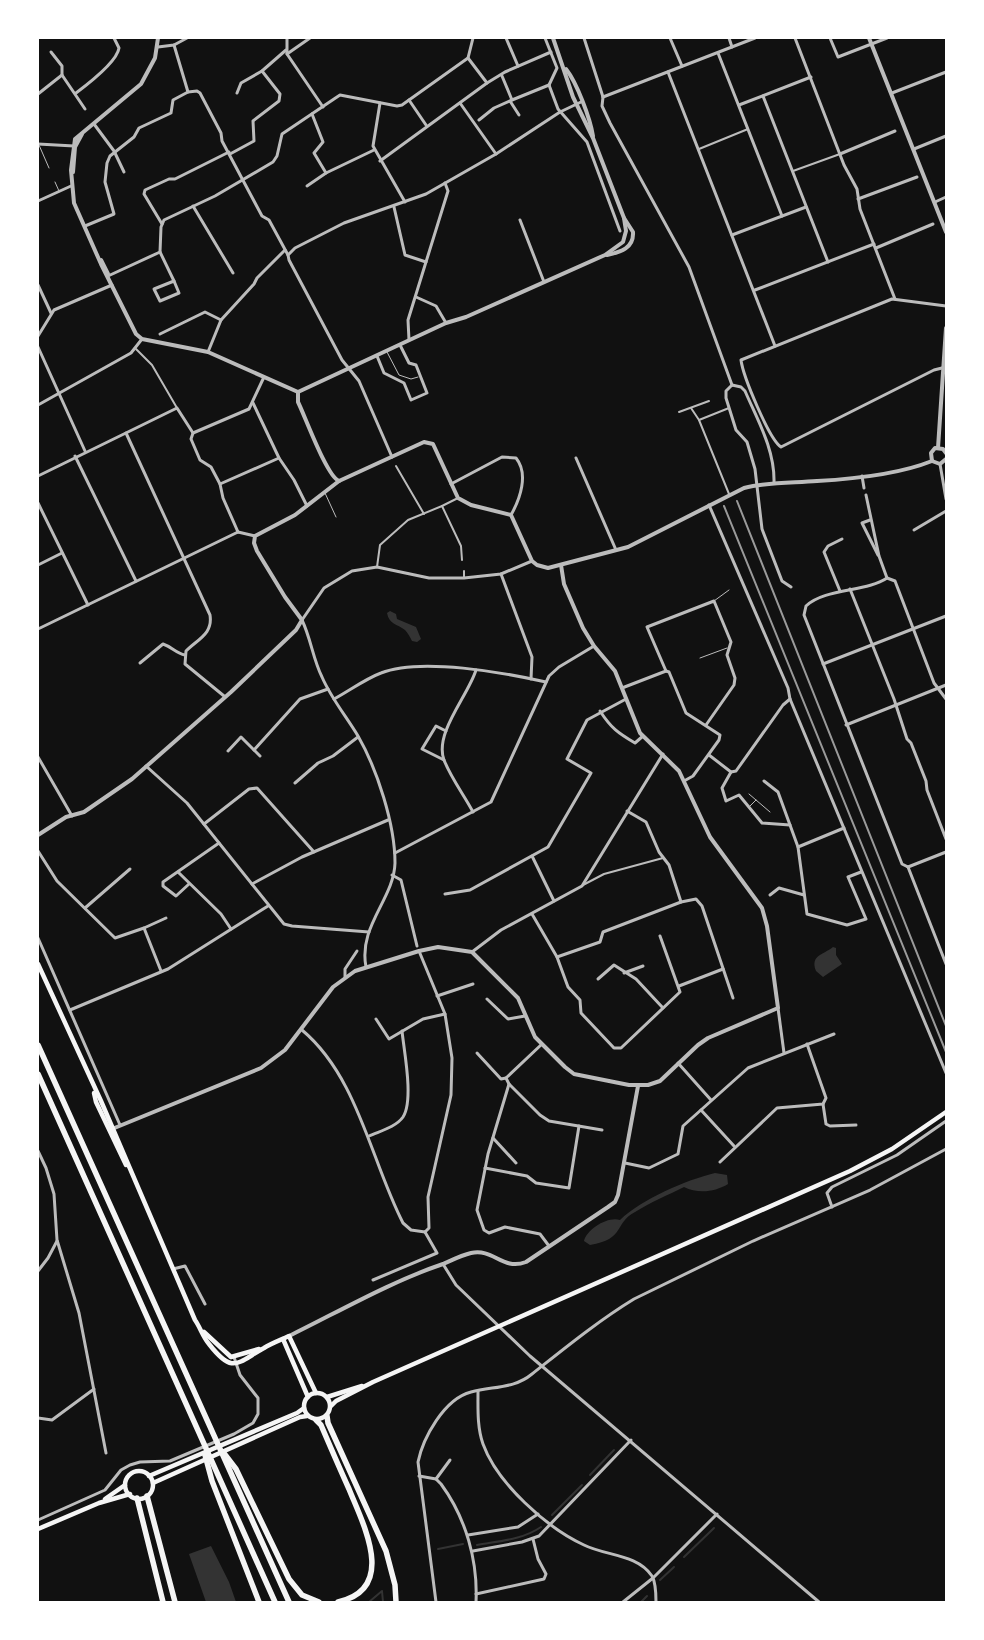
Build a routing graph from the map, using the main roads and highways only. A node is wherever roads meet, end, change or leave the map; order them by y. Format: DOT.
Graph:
graph roads {
  1 [pos="38,964"];
  2 [pos="38,1045"];
  3 [pos="38,1074"];
  4 [pos="946,1112"];
  5 [pos="201,1330"];
  6 [pos="283,1339"];
  7 [pos="263,1348"];
  8 [pos="373,1382"];
  9 [pos="316,1393"];
  10 [pos="308,1397"];
  11 [pos="327,1397"];
  12 [pos="331,1406"];
  13 [pos="304,1408"];
  14 [pos="307,1416"];
  15 [pos="327,1416"];
  16 [pos="316,1420"];
  17 [pos="201,1439"];
  18 [pos="217,1445"];
  19 [pos="188,1460"];
  20 [pos="150,1476"];
  21 [pos="153,1483"];
  22 [pos="125,1485"];
  23 [pos="130,1494"];
  24 [pos="147,1496"];
  25 [pos="137,1498"];
  26 [pos="99,1503"];
  27 [pos="38,1529"];
  28 [pos="163,1602"];
  29 [pos="176,1602"];
  30 [pos="259,1602"];
  31 [pos="275,1602"];
  32 [pos="289,1602"];
  33 [pos="320,1602"];
  34 [pos="338,1602"];
  35 [pos="396,1602"];
  1 -- 5 [label="main road"];
  2 -- 18 [label="highway"];
  3 -- 17 [label="highway"];
  4 -- 8 [label="main road"];
  5 -- 7 [label="main road"];
  5 -- 7 [label="main road"];
  6 -- 7 [label="main road"];
  6 -- 9 [label="main road"];
  6 -- 10 [label="main road"];
  8 -- 11 [label="main road"];
  8 -- 12 [label="main road"];
  9 -- 10 [label="main road"];
  9 -- 11 [label="main road"];
  10 -- 13 [label="main road"];
  11 -- 12 [label="main road"];
  12 -- 15 [label="main road"];
  13 -- 14 [label="main road"];
  13 -- 19 [label="main road"];
  14 -- 16 [label="main road"];
  14 -- 19 [label="main road"];
  15 -- 16 [label="main road"];
  15 -- 35 [label="highway"];
  16 -- 34 [label="highway"];
  17 -- 30 [label="highway"];
  17 -- 31 [label="highway"];
  18 -- 32 [label="highway"];
  18 -- 33 [label="highway"];
  19 -- 20 [label="main road"];
  19 -- 21 [label="main road"];
  20 -- 21 [label="main road"];
  20 -- 22 [label="main road"];
  21 -- 24 [label="main road"];
  22 -- 23 [label="main road"];
  22 -- 26 [label="main road"];
  23 -- 25 [label="main road"];
  23 -- 26 [label="main road"];
  24 -- 25 [label="main road"];
  24 -- 29 [label="highway"];
  25 -- 28 [label="highway"];
  26 -- 27 [label="main road"];
}
